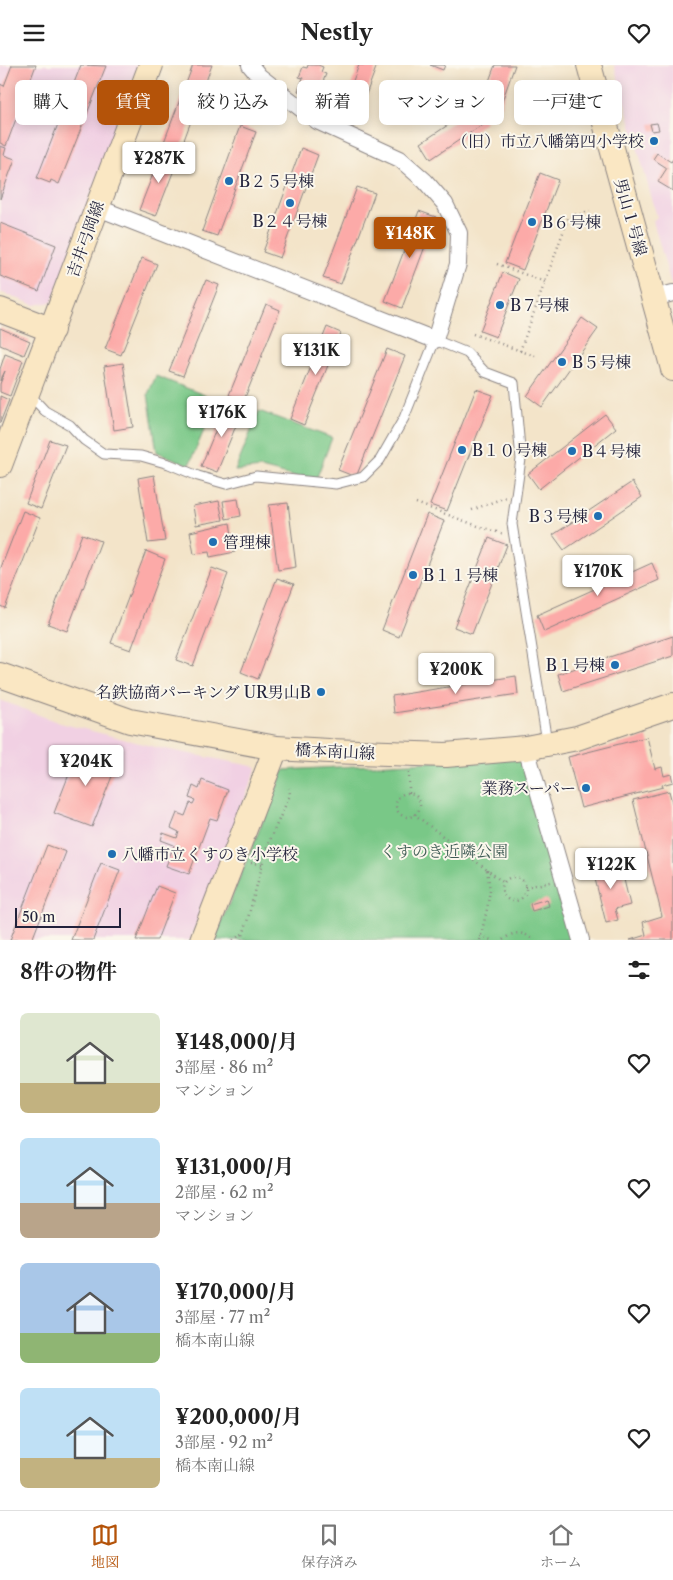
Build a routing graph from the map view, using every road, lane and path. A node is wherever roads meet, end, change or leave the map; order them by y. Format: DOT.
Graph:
graph roads {
  1 [pos="151,65"];
  2 [pos="250,65"];
  3 [pos="589,65"];
  4 [pos="96,207"];
  5 [pos="590,211"];
  6 [pos="497,264"];
  7 [pos="545,282"];
  8 [pos="664,296"];
  9 [pos="0,310"];
  10 [pos="52,330"];
  11 [pos="473,334"];
  12 [pos="436,340"];
  13 [pos="520,351"];
  14 [pos="534,356"];
  15 [pos="673,369"];
  16 [pos="28,393"];
  17 [pos="0,465"];
  18 [pos="517,493"];
  19 [pos="416,503"];
  20 [pos="472,510"];
  21 [pos="514,537"];
  22 [pos="0,675"];
  23 [pos="673,705"];
  24 [pos="537,746"];
  25 [pos="276,748"];
  26 [pos="409,774"];
  27 [pos="289,788"];
  28 [pos="409,793"];
  29 [pos="414,814"];
  30 [pos="247,863"];
  31 [pos="262,864"];
  32 [pos="487,870"];
  33 [pos="553,882"];
  34 [pos="504,883"];
  35 [pos="525,887"];
  36 [pos="244,933"];
  37 [pos="480,936"];
  38 [pos="202,940"];
  39 [pos="233,940"];
  40 [pos="242,940"];
  41 [pos="480,940"];
  42 [pos="491,940"];
  43 [pos="503,940"];
  44 [pos="533,940"];
  45 [pos="581,940"];
  1 -- 4 [label="street, 吉井弓岡線"];
  2 -- 12 [label="street"];
  3 -- 8 [label="street, 男山１号線"];
  4 -- 10 [label="street, 吉井弓岡線"];
  4 -- 12 [label="street"];
  5 -- 7 [label="path"];
  6 -- 7 [label="path"];
  7 -- 13 [label="path"];
  8 -- 15 [label="street, 男山１号線"];
  9 -- 10 [label="street"];
  10 -- 16 [label="street, 吉井弓岡線"];
  11 -- 13 [label="path"];
  12 -- 16 [label="lane"];
  12 -- 18 [label="lane"];
  13 -- 14 [label="path"];
  16 -- 17 [label="street, 吉井弓岡線"];
  18 -- 20 [label="path"];
  18 -- 21 [label="lane"];
  19 -- 21 [label="path"];
  21 -- 24 [label="lane"];
  22 -- 25 [label="street, 橋本南山線"];
  23 -- 24 [label="street, 橋本南山線"];
  24 -- 25 [label="street, 橋本南山線"];
  24 -- 45 [label="street"];
  25 -- 38 [label="street"];
  26 -- 28 [label="path"];
  27 -- 31 [label="path"];
  28 -- 29 [label="path"];
  28 -- 29 [label="path"];
  29 -- 32 [label="path"];
  30 -- 31 [label="path"];
  31 -- 36 [label="path"];
  32 -- 34 [label="path"];
  32 -- 37 [label="path"];
  33 -- 35 [label="path"];
  34 -- 35 [label="path"];
  34 -- 35 [label="path"];
  36 -- 39 [label="path"];
  36 -- 40 [label="path"];
  37 -- 41 [label="path"];
  37 -- 42 [label="path"];
  43 -- 44 [label="path"];
}
